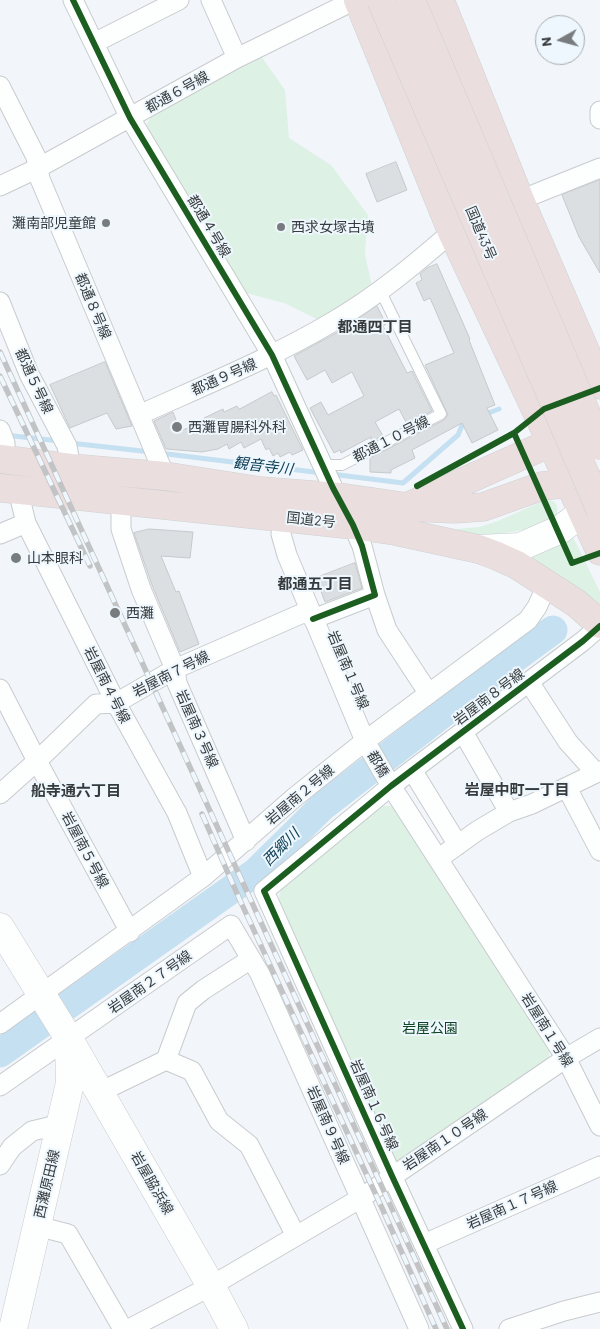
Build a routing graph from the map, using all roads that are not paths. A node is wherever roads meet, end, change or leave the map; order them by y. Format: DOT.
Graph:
graph roads {
  1 [pos="73,0"];
  2 [pos="179,0"];
  3 [pos="212,0"];
  4 [pos="356,0"];
  5 [pos="381,0"];
  6 [pos="411,0"];
  7 [pos="440,0"];
  8 [pos="94,44"];
  9 [pos="238,58"];
  10 [pos="0,86"];
  11 [pos="600,111"];
  12 [pos="130,118"];
  13 [pos="600,119"];
  14 [pos="38,168"];
  15 [pos="600,168"];
  16 [pos="0,186"];
  17 [pos="520,200"];
  18 [pos="452,232"];
  19 [pos="380,290"];
  20 [pos="0,302"];
  21 [pos="272,355"];
  22 [pos="597,369"];
  23 [pos="139,415"];
  24 [pos="600,422"];
  25 [pos="552,442"];
  26 [pos="600,446"];
  27 [pos="2,448"];
  28 [pos="66,449"];
  29 [pos="162,470"];
  30 [pos="584,478"];
  31 [pos="330,485"];
  32 [pos="9,489"];
  33 [pos="121,501"];
  34 [pos="408,507"];
  35 [pos="594,507"];
  36 [pos="292,510"];
  37 [pos="26,523"];
  38 [pos="353,525"];
  39 [pos="0,534"];
  40 [pos="478,549"];
  41 [pos="600,551"];
  42 [pos="546,585"];
  43 [pos="375,595"];
  44 [pos="312,615"];
  45 [pos="600,625"];
  46 [pos="175,669"];
  47 [pos="529,682"];
  48 [pos="0,688"];
  49 [pos="429,694"];
  50 [pos="116,703"];
  51 [pos="463,732"];
  52 [pos="365,741"];
  53 [pos="37,761"];
  54 [pos="412,770"];
  55 [pos="598,772"];
  56 [pos="391,786"];
  57 [pos="567,788"];
  58 [pos="0,794"];
  59 [pos="509,812"];
  60 [pos="246,841"];
  61 [pos="458,845"];
  62 [pos="600,851"];
  63 [pos="438,859"];
  64 [pos="203,877"];
  65 [pos="264,890"];
  66 [pos="231,925"];
  67 [pos="0,927"];
  68 [pos="130,932"];
  69 [pos="251,959"];
  70 [pos="42,994"];
  71 [pos="0,1024"];
  72 [pos="600,1038"];
  73 [pos="69,1039"];
  74 [pos="566,1058"];
  75 [pos="166,1060"];
  76 [pos="0,1086"];
  77 [pos="100,1092"];
  78 [pos="61,1124"];
  79 [pos="600,1126"];
  80 [pos="0,1165"];
  81 [pos="600,1166"];
  82 [pos="392,1176"];
  83 [pos="361,1198"];
  84 [pos="37,1226"];
  85 [pos="296,1236"];
  86 [pos="424,1244"];
  87 [pos="212,1286"];
  88 [pos="600,1302"];
  89 [pos="14,1329"];
  90 [pos="124,1329"];
  91 [pos="129,1329"];
  92 [pos="234,1329"];
  93 [pos="419,1329"];
  94 [pos="463,1329"];
  95 [pos="509,1329"];
  1 -- 8 [label="street, 都通４号線"];
  2 -- 8 [label="street"];
  3 -- 9 [label="street"];
  4 -- 9 [label="street, 都通６号線"];
  4 -- 18 [label="highway"];
  5 -- 30 [label="highway, 国道43号, bridge"];
  6 -- 26 [label="highway, 国道43号, bridge"];
  7 -- 17 [label="highway"];
  8 -- 12 [label="street, 都通４号線"];
  9 -- 12 [label="street, 都通６号線"];
  10 -- 14 [label="street, 都通８号線"];
  11 -- 13 [label="street"];
  12 -- 14 [label="street, 都通６号線"];
  12 -- 21 [label="street, 都通４号線"];
  14 -- 16 [label="street, 都通６号線"];
  14 -- 23 [label="street, 都通８号線"];
  15 -- 17 [label="street"];
  17 -- 22 [label="highway"];
  18 -- 19 [label="street, 都通９号線"];
  18 -- 25 [label="highway"];
  19 -- 21 [label="street, 都通９号線"];
  19 -- 31 [label="lane, 都通１０号線"];
  20 -- 28 [label="street, 都通５号線"];
  21 -- 23 [label="street, 都通９号線"];
  21 -- 31 [label="street, 都通４号線"];
  23 -- 29 [label="street, 都通８号線"];
  24 -- 25 [label="highway"];
  25 -- 30 [label="highway"];
  25 -- 34 [label="highway"];
  27 -- 28 [label="highway, 国道2号"];
  28 -- 29 [label="highway, 国道2号"];
  29 -- 36 [label="highway, 国道2号"];
  30 -- 34 [label="highway, 国道2号"];
  30 -- 35 [label="highway, bridge"];
  31 -- 34 [label="highway, 国道2号"];
  31 -- 36 [label="highway, 国道2号"];
  31 -- 38 [label="street, 都通４号線"];
  32 -- 33 [label="highway, 国道2号"];
  32 -- 37 [label="street, 岩屋南４号線"];
  33 -- 36 [label="highway, 国道2号"];
  33 -- 46 [label="street, 岩屋南３号線"];
  35 -- 40 [label="street"];
  35 -- 41 [label="highway"];
  36 -- 38 [label="highway, 国道2号"];
  36 -- 44 [label="street, 岩屋南１号線"];
  37 -- 39 [label="street"];
  37 -- 50 [label="street, 岩屋南４号線"];
  38 -- 40 [label="highway, 国道2号"];
  38 -- 43 [label="street, 都通４号線"];
  40 -- 42 [label="highway, 国道2号"];
  42 -- 45 [label="highway, 国道2号"];
  42 -- 49 [label="street, 岩屋南２号線"];
  43 -- 44 [label="street, 岩屋南７号線"];
  43 -- 49 [label="street, 都通４号線"];
  44 -- 46 [label="street, 岩屋南７号線"];
  44 -- 52 [label="street, 岩屋南１号線"];
  45 -- 47 [label="street, 岩屋南８号線"];
  46 -- 50 [label="street, 岩屋南７号線"];
  46 -- 60 [label="street, 岩屋南３号線"];
  47 -- 51 [label="street, 岩屋南８号線"];
  47 -- 55 [label="street"];
  48 -- 53 [label="street, 岩屋南５号線"];
  49 -- 52 [label="street, 岩屋南２号線"];
  50 -- 53 [label="street, 岩屋南７号線"];
  50 -- 64 [label="street, 岩屋南４号線"];
  51 -- 54 [label="street, 岩屋南８号線"];
  51 -- 59 [label="street"];
  52 -- 56 [label="street, 都橋"];
  52 -- 60 [label="street, 岩屋南２号線"];
  53 -- 58 [label="street, 岩屋南７号線"];
  53 -- 68 [label="street, 岩屋南５号線"];
  54 -- 56 [label="street, 岩屋南８号線"];
  54 -- 61 [label="street"];
  55 -- 57 [label="street"];
  56 -- 63 [label="street, 岩屋南１号線"];
  56 -- 65 [label="street, 岩屋南８号線"];
  57 -- 59 [label="street"];
  57 -- 62 [label="street"];
  59 -- 61 [label="street"];
  60 -- 64 [label="street, 岩屋南２号線"];
  61 -- 63 [label="street"];
  63 -- 74 [label="street, 岩屋南１号線"];
  64 -- 68 [label="street, 岩屋南２号線"];
  65 -- 82 [label="street, 岩屋南１６号線"];
  66 -- 69 [label="street, 岩屋南９号線"];
  66 -- 73 [label="street, 岩屋南２７号線"];
  67 -- 70 [label="street"];
  68 -- 70 [label="street, 岩屋南２号線"];
  69 -- 75 [label="street"];
  69 -- 83 [label="street, 岩屋南９号線"];
  70 -- 71 [label="street, 岩屋南２号線"];
  70 -- 73 [label="street, 岩屋脇浜線"];
  72 -- 74 [label="street, 岩屋南１０号線"];
  73 -- 76 [label="street, 岩屋南２７号線"];
  73 -- 77 [label="street, 岩屋脇浜線"];
  73 -- 78 [label="street, 西灘原田線"];
  74 -- 79 [label="street, 岩屋南１号線"];
  74 -- 82 [label="street, 岩屋南１０号線"];
  75 -- 77 [label="street"];
  75 -- 85 [label="street"];
  77 -- 87 [label="street, 岩屋脇浜線"];
  78 -- 80 [label="street"];
  78 -- 84 [label="street, 西灘原田線"];
  81 -- 86 [label="street, 岩屋南１７号線"];
  82 -- 83 [label="street, 岩屋南１０号線"];
  82 -- 86 [label="street, 岩屋南１６号線"];
  83 -- 85 [label="street, 岩屋南１０号線"];
  83 -- 93 [label="street, 岩屋南９号線"];
  84 -- 89 [label="street, 西灘原田線"];
  84 -- 90 [label="street"];
  85 -- 87 [label="street, 岩屋南１０号線"];
  86 -- 94 [label="street, 岩屋南１６号線"];
  87 -- 91 [label="street, 岩屋南１０号線"];
  87 -- 92 [label="street, 岩屋脇浜線"];
  88 -- 95 [label="street"];
}
